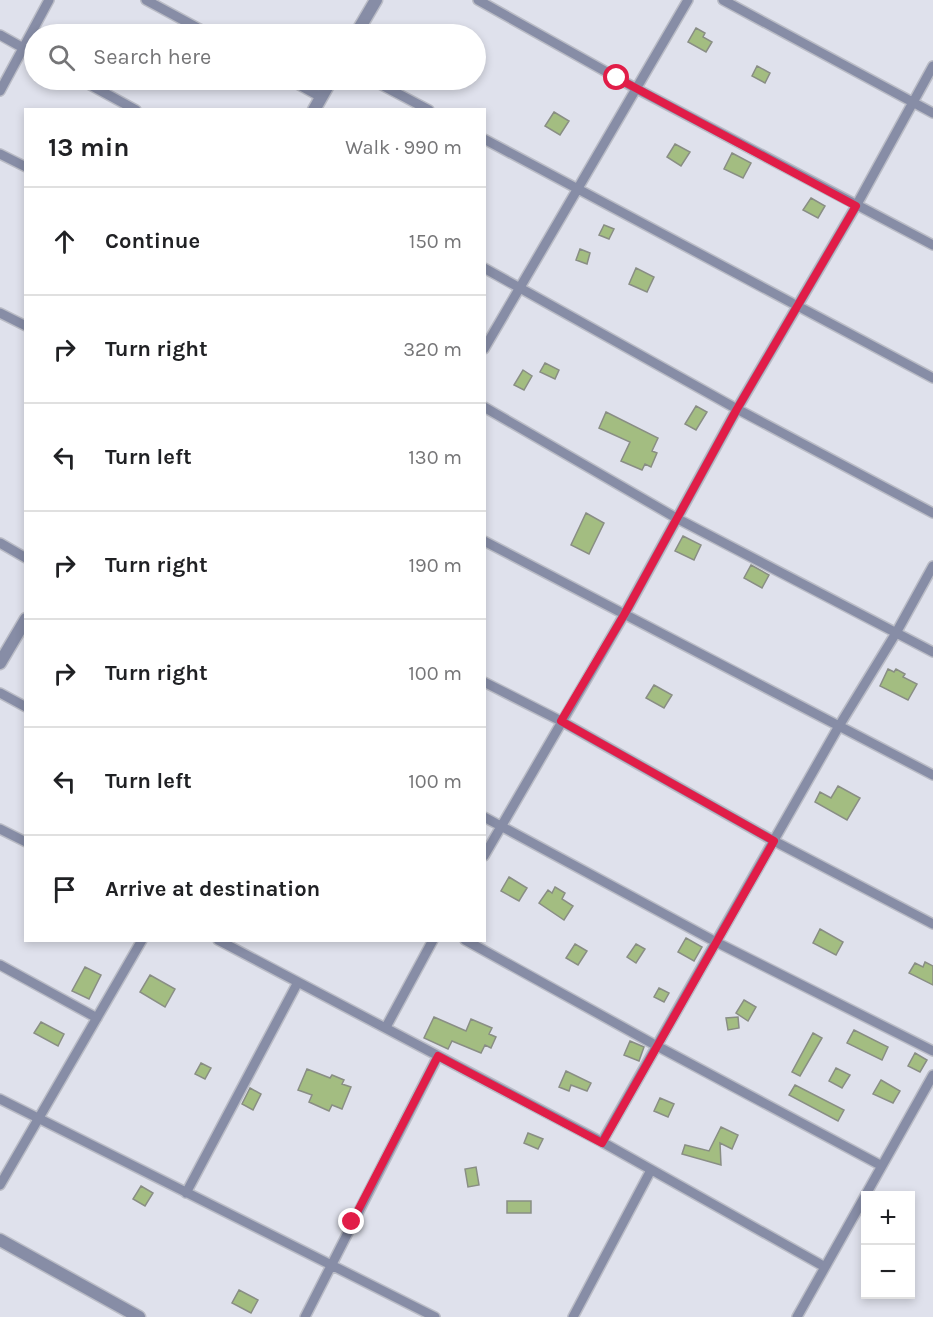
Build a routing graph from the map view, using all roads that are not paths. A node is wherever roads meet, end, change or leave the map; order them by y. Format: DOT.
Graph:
graph roads {
  1 [pos="49,0"];
  2 [pos="146,0"];
  3 [pos="478,0"];
  4 [pos="688,0"];
  5 [pos="723,0"];
  6 [pos="370,2"];
  7 [pos="36,24"];
  8 [pos="190,24"];
  9 [pos="360,24"];
  10 [pos="0,35"];
  11 [pos="24,48"];
  12 [pos="933,66"];
  13 [pos="637,89"];
  14 [pos="99,90"];
  15 [pos="308,90"];
  16 [pos="325,90"];
  17 [pos="391,90"];
  18 [pos="0,91"];
  19 [pos="321,97"];
  20 [pos="913,102"];
  21 [pos="132,108"];
  22 [pos="315,108"];
  23 [pos="425,108"];
  24 [pos="933,113"];
  25 [pos="486,140"];
  26 [pos="0,154"];
  27 [pos="24,166"];
  28 [pos="578,188"];
  29 [pos="856,206"];
  30 [pos="933,245"];
  31 [pos="486,269"];
  32 [pos="520,287"];
  33 [pos="797,304"];
  34 [pos="0,313"];
  35 [pos="24,325"];
  36 [pos="486,346"];
  37 [pos="933,378"];
  38 [pos="486,408"];
  39 [pos="737,409"];
  40 [pos="933,513"];
  41 [pos="678,519"];
  42 [pos="486,542"];
  43 [pos="0,543"];
  44 [pos="24,557"];
  45 [pos="933,566"];
  46 [pos="624,615"];
  47 [pos="24,622"];
  48 [pos="896,633"];
  49 [pos="933,652"];
  50 [pos="0,663"];
  51 [pos="486,683"];
  52 [pos="0,693"];
  53 [pos="24,706"];
  54 [pos="561,721"];
  55 [pos="839,726"];
  56 [pos="933,776"];
  57 [pos="486,818"];
  58 [pos="503,827"];
  59 [pos="0,830"];
  60 [pos="24,841"];
  61 [pos="774,841"];
  62 [pos="486,853"];
  63 [pos="933,924"];
  64 [pos="141,942"];
  65 [pos="223,942"];
  66 [pos="432,942"];
  67 [pos="469,942"];
  68 [pos="716,942"];
  69 [pos="0,965"];
  70 [pos="298,982"];
  71 [pos="97,1018"];
  72 [pos="386,1027"];
  73 [pos="657,1046"];
  74 [pos="933,1051"];
  75 [pos="438,1056"];
  76 [pos="933,1076"];
  77 [pos="0,1099"];
  78 [pos="38,1119"];
  79 [pos="602,1143"];
  80 [pos="882,1166"];
  81 [pos="651,1170"];
  82 [pos="0,1185"];
  83 [pos="186,1193"];
  84 [pos="0,1240"];
  85 [pos="331,1264"];
  86 [pos="825,1267"];
  87 [pos="139,1317"];
  88 [pos="304,1317"];
  89 [pos="435,1317"];
  90 [pos="573,1317"];
  91 [pos="797,1317"];
  1 -- 7 [label="street"];
  2 -- 8 [label="street"];
  3 -- 13 [label="street"];
  4 -- 13 [label="street"];
  5 -- 20 [label="street"];
  6 -- 9 [label="street"];
  10 -- 11 [label="street"];
  11 -- 18 [label="street"];
  12 -- 20 [label="street"];
  13 -- 28 [label="street"];
  13 -- 29 [label="street"];
  14 -- 21 [label="street"];
  15 -- 19 [label="street"];
  16 -- 19 [label="street"];
  17 -- 23 [label="street"];
  19 -- 22 [label="street"];
  20 -- 24 [label="street"];
  20 -- 29 [label="street"];
  25 -- 28 [label="street"];
  26 -- 27 [label="street"];
  28 -- 32 [label="street"];
  28 -- 33 [label="street"];
  29 -- 30 [label="street"];
  29 -- 33 [label="street"];
  31 -- 32 [label="street"];
  32 -- 36 [label="street"];
  32 -- 39 [label="street"];
  33 -- 37 [label="street"];
  33 -- 39 [label="street"];
  34 -- 35 [label="street"];
  38 -- 41 [label="street"];
  39 -- 40 [label="street"];
  39 -- 41 [label="street"];
  41 -- 46 [label="street"];
  41 -- 48 [label="street"];
  42 -- 46 [label="street"];
  43 -- 44 [label="street"];
  45 -- 48 [label="street"];
  46 -- 54 [label="street"];
  46 -- 55 [label="street"];
  47 -- 50 [label="street"];
  48 -- 49 [label="street"];
  48 -- 55 [label="street"];
  51 -- 54 [label="street"];
  52 -- 53 [label="street"];
  54 -- 58 [label="street"];
  54 -- 61 [label="street"];
  55 -- 56 [label="street"];
  55 -- 61 [label="street"];
  57 -- 58 [label="street"];
  58 -- 62 [label="street"];
  58 -- 68 [label="street"];
  59 -- 60 [label="street"];
  61 -- 63 [label="street"];
  61 -- 68 [label="street"];
  64 -- 71 [label="street"];
  65 -- 70 [label="street"];
  66 -- 72 [label="street"];
  67 -- 73 [label="street"];
  68 -- 73 [label="street"];
  68 -- 74 [label="street"];
  69 -- 71 [label="street"];
  70 -- 72 [label="street"];
  70 -- 83 [label="street"];
  71 -- 78 [label="street"];
  72 -- 75 [label="street"];
  73 -- 79 [label="street"];
  73 -- 80 [label="street"];
  75 -- 79 [label="street"];
  75 -- 85 [label="street"];
  76 -- 80 [label="street"];
  77 -- 78 [label="street"];
  78 -- 82 [label="street"];
  78 -- 83 [label="street"];
  79 -- 81 [label="street"];
  80 -- 86 [label="street"];
  81 -- 86 [label="street"];
  81 -- 90 [label="street"];
  83 -- 85 [label="street"];
  84 -- 87 [label="street"];
  85 -- 88 [label="street"];
  85 -- 89 [label="street"];
  86 -- 91 [label="street"];
}
